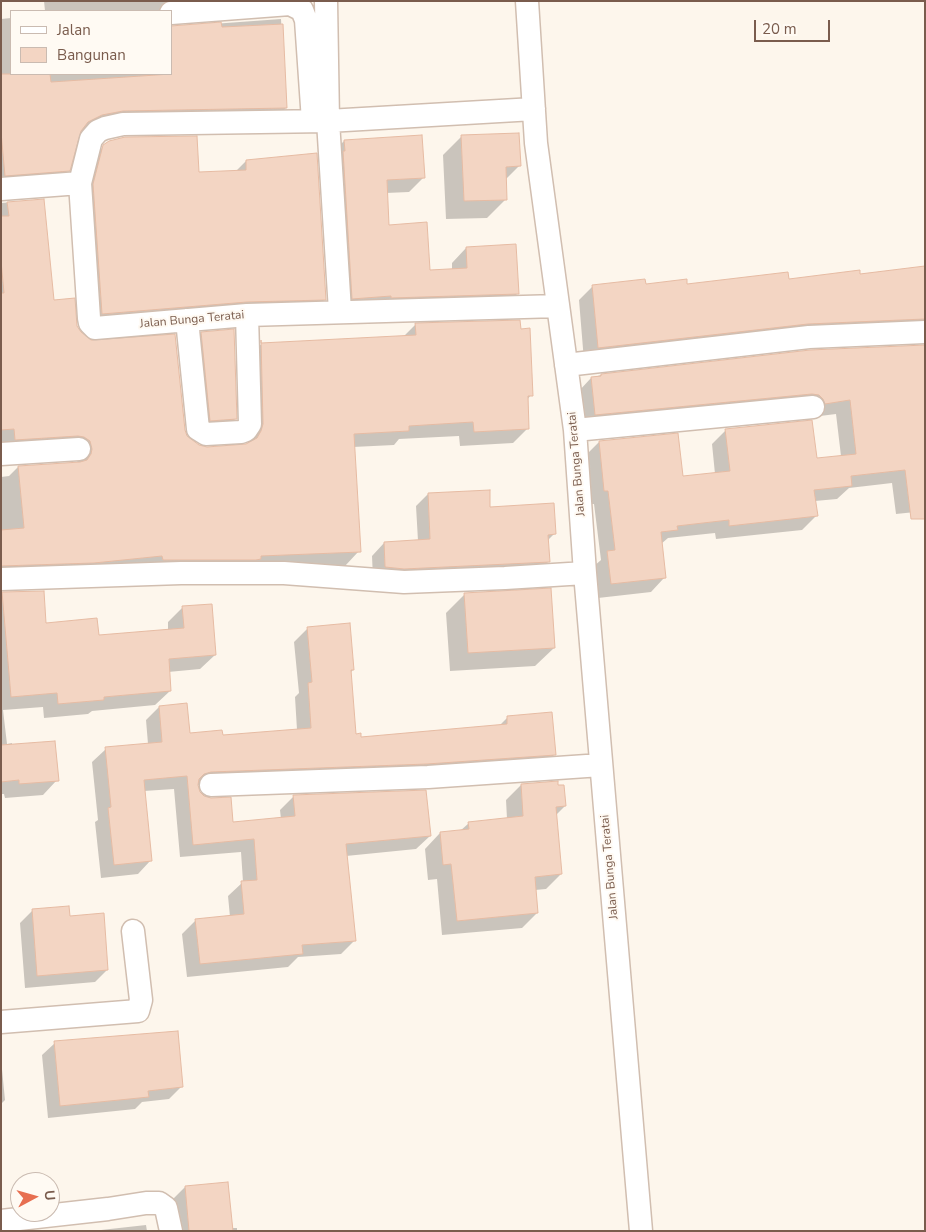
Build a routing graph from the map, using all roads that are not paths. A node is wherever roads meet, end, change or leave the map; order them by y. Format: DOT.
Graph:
graph roads {
  1 [pos="326,1"];
  2 [pos="527,1"];
  3 [pos="172,13"];
  4 [pos="534,109"];
  5 [pos="321,121"];
  6 [pos="80,183"];
  7 [pos="1,189"];
  8 [pos="558,306"];
  9 [pos="340,311"];
  10 [pos="247,315"];
  11 [pos="187,320"];
  12 [pos="925,332"];
  13 [pos="566,365"];
  14 [pos="813,407"];
  15 [pos="575,430"];
  16 [pos="79,449"];
  17 [pos="1,454"];
  18 [pos="585,572"];
  19 [pos="1,579"];
  20 [pos="601,765"];
  21 [pos="211,785"];
  22 [pos="133,931"];
  23 [pos="1,1022"];
  24 [pos="1,1221"];
  25 [pos="171,1231"];
  26 [pos="640,1231"];
  1 -- 5 [label="street"];
  2 -- 4 [label="street"];
  3 -- 5 [label="street"];
  4 -- 5 [label="street, Jalan Bunga Teratai"];
  4 -- 8 [label="street"];
  5 -- 6 [label="street, Jalan Bunga Teratai"];
  5 -- 9 [label="street"];
  6 -- 7 [label="street"];
  6 -- 11 [label="street, Jalan Bunga Teratai"];
  8 -- 9 [label="street, Jalan Bunga Teratai"];
  8 -- 13 [label="street, Jalan Bunga Teratai"];
  9 -- 10 [label="street, Jalan Bunga Teratai"];
  10 -- 11 [label="street, Jalan Bunga Teratai"];
  10 -- 11 [label="street"];
  12 -- 13 [label="street"];
  13 -- 15 [label="street, Jalan Bunga Teratai"];
  14 -- 15 [label="street"];
  15 -- 18 [label="street, Jalan Bunga Teratai"];
  16 -- 17 [label="street"];
  18 -- 19 [label="street"];
  18 -- 20 [label="street, Jalan Bunga Teratai"];
  20 -- 21 [label="street"];
  20 -- 26 [label="street, Jalan Bunga Teratai"];
  22 -- 23 [label="street"];
  24 -- 25 [label="street"];
}
